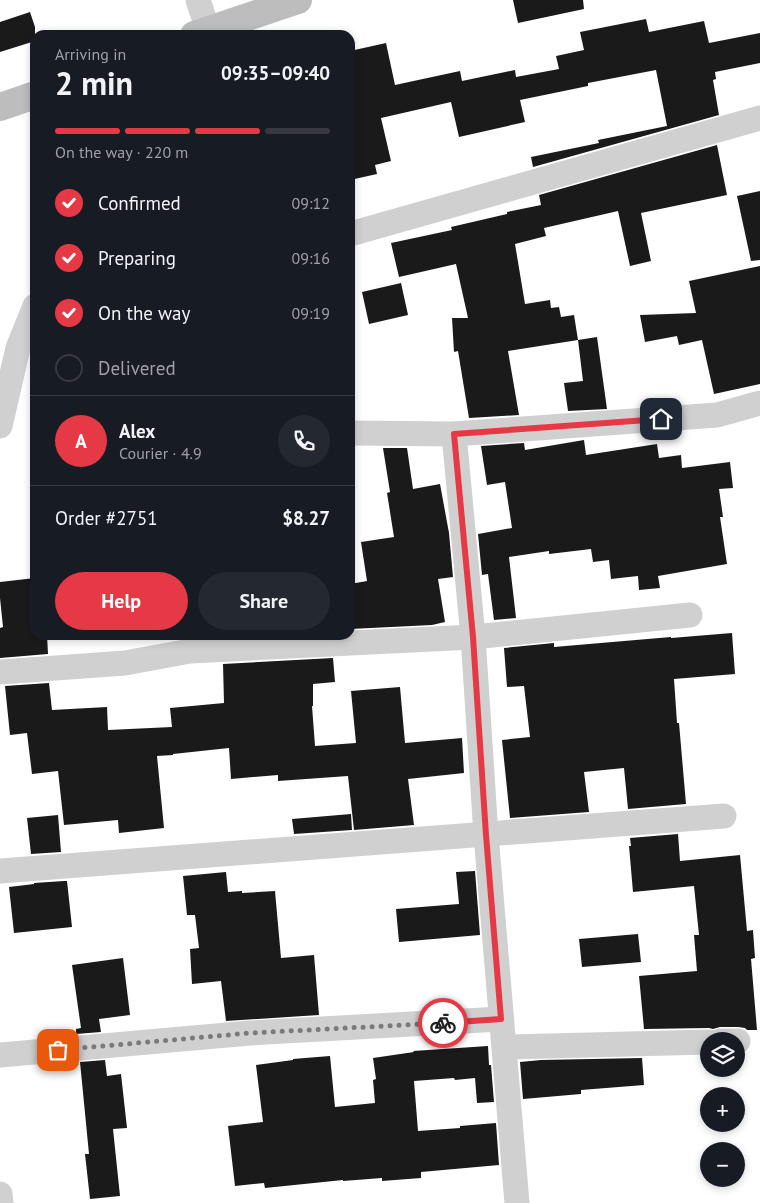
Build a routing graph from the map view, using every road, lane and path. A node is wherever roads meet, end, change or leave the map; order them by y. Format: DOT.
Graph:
graph roads {
  1 [pos="198,0"];
  2 [pos="298,0"];
  3 [pos="201,30"];
  4 [pos="210,30"];
  5 [pos="30,99"];
  6 [pos="0,107"];
  7 [pos="760,118"];
  8 [pos="355,233"];
  9 [pos="30,330"];
  10 [pos="27,344"];
  11 [pos="760,403"];
  12 [pos="0,426"];
  13 [pos="355,433"];
  14 [pos="454,434"];
  15 [pos="690,615"];
  16 [pos="473,637"];
  17 [pos="332,640"];
  18 [pos="355,640"];
  19 [pos="190,643"];
  20 [pos="0,672"];
  21 [pos="724,816"];
  22 [pos="486,835"];
  23 [pos="0,871"];
  24 [pos="501,1019"];
  25 [pos="700,1042"];
  26 [pos="504,1047"];
  27 [pos="0,1055"];
  28 [pos="0,1194"];
  29 [pos="1,1203"];
  30 [pos="517,1203"];
  1 -- 3 [label="street"];
  2 -- 4 [label="street"];
  5 -- 6 [label="street"];
  7 -- 8 [label="street"];
  9 -- 10 [label="street"];
  10 -- 12 [label="street"];
  11 -- 14 [label="street"];
  13 -- 14 [label="street"];
  14 -- 16 [label="street"];
  15 -- 16 [label="street"];
  16 -- 18 [label="street"];
  16 -- 22 [label="street"];
  17 -- 19 [label="street"];
  19 -- 20 [label="street"];
  21 -- 22 [label="street"];
  22 -- 23 [label="street"];
  22 -- 24 [label="street"];
  24 -- 26 [label="street"];
  24 -- 27 [label="street"];
  25 -- 26 [label="street"];
  26 -- 30 [label="street"];
  28 -- 29 [label="street"];
}
